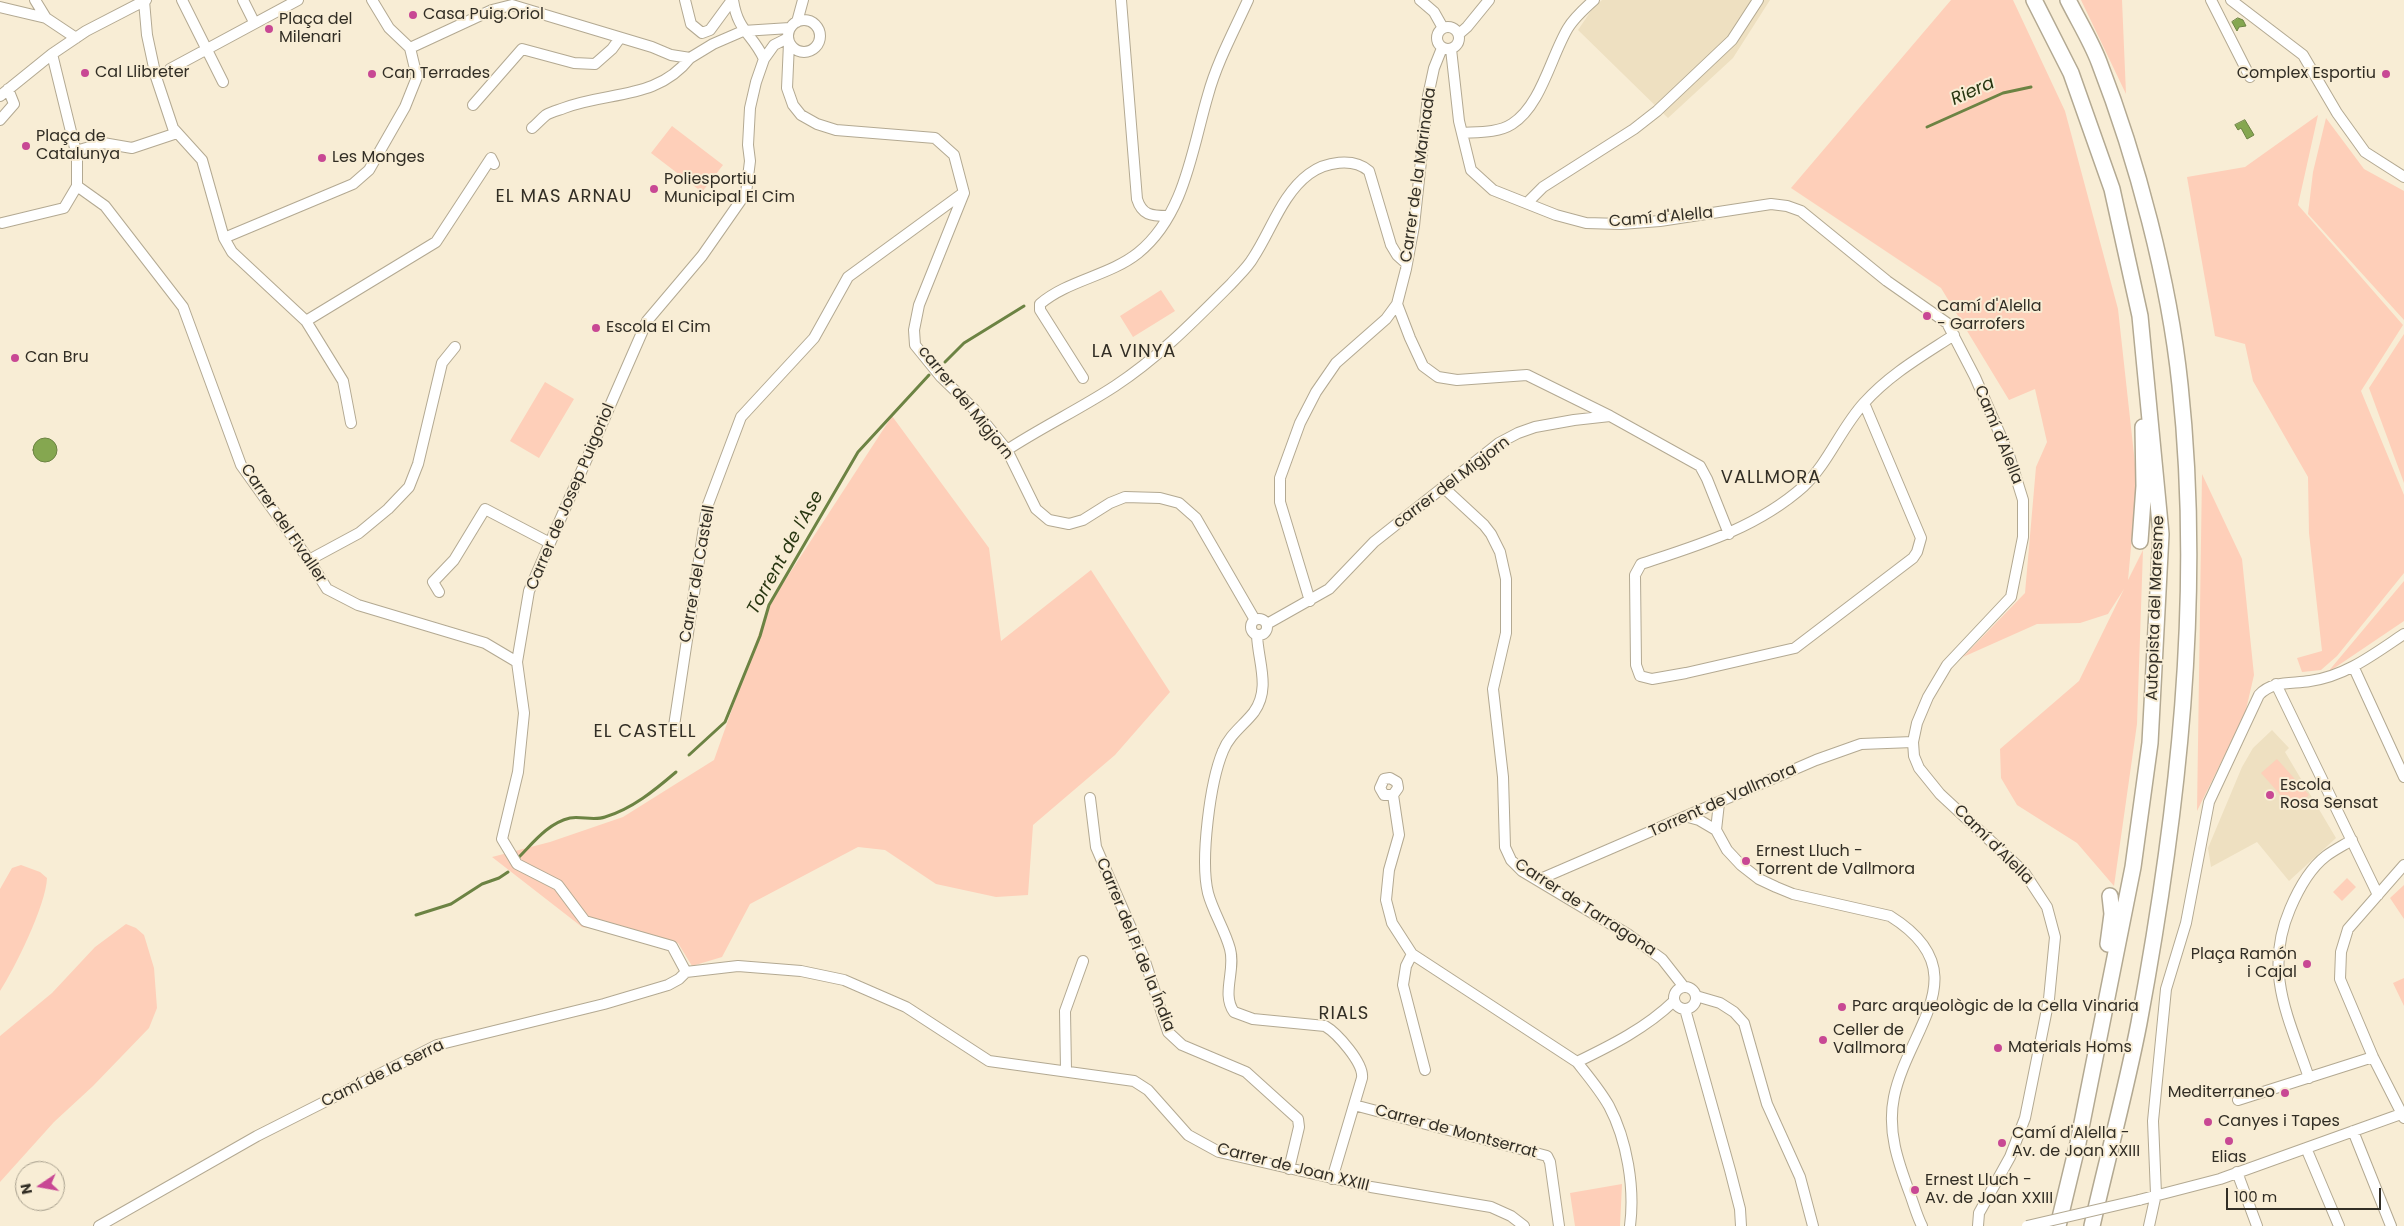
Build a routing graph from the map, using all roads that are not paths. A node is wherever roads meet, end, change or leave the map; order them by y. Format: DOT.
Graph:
graph roads {
  1 [pos="34,0"];
  2 [pos="145,0"];
  3 [pos="182,0"];
  4 [pos="243,0"];
  5 [pos="298,0"];
  6 [pos="372,0"];
  7 [pos="685,0"];
  8 [pos="732,0"];
  9 [pos="1121,0"];
  10 [pos="1248,0"];
  11 [pos="1420,0"];
  12 [pos="1490,0"];
  13 [pos="1594,0"];
  14 [pos="2034,0"];
  15 [pos="2068,0"];
  16 [pos="2211,0"];
  17 [pos="2231,0"];
  18 [pos="803,2"];
  19 [pos="1753,2"];
  20 [pos="0,7"];
  21 [pos="46,18"];
  22 [pos="253,20"];
  23 [pos="810,21"];
  24 [pos="1443,28"];
  25 [pos="743,30"];
  26 [pos="791,32"];
  27 [pos="1459,34"];
  28 [pos="76,38"];
  29 [pos="620,38"];
  30 [pos="410,48"];
  31 [pos="1447,48"];
  32 [pos="772,49"];
  33 [pos="207,50"];
  34 [pos="804,53"];
  35 [pos="52,54"];
  36 [pos="690,58"];
  37 [pos="764,59"];
  38 [pos="787,59"];
  39 [pos="170,69"];
  40 [pos="788,75"];
  41 [pos="2250,77"];
  42 [pos="223,82"];
  43 [pos="4,92"];
  44 [pos="473,105"];
  45 [pos="0,120"];
  46 [pos="532,128"];
  47 [pos="177,133"];
  48 [pos="1462,133"];
  49 [pos="76,151"];
  50 [pos="494,164"];
  51 [pos="2404,177"];
  52 [pos="77,186"];
  53 [pos="964,193"];
  54 [pos="1527,203"];
  55 [pos="1167,216"];
  56 [pos="1,224"];
  57 [pos="224,238"];
  58 [pos="1407,264"];
  59 [pos="1397,304"];
  60 [pos="2140,316"];
  61 [pos="306,321"];
  62 [pos="1954,335"];
  63 [pos="455,347"];
  64 [pos="1082,378"];
  65 [pos="1864,403"];
  66 [pos="1610,416"];
  67 [pos="352,422"];
  68 [pos="1008,450"];
  69 [pos="1444,488"];
  70 [pos="1729,534"];
  71 [pos="2140,540"];
  72 [pos="550,543"];
  73 [pos="309,560"];
  74 [pos="439,592"];
  75 [pos="1310,600"];
  76 [pos="1255,620"];
  77 [pos="1267,624"];
  78 [pos="2404,634"];
  79 [pos="1257,635"];
  80 [pos="517,662"];
  81 [pos="2354,668"];
  82 [pos="2276,684"];
  83 [pos="674,726"];
  84 [pos="1913,742"];
  85 [pos="2404,777"];
  86 [pos="1394,795"];
  87 [pos="1090,798"];
  88 [pos="1719,803"];
  89 [pos="1688,816"];
  90 [pos="1716,830"];
  91 [pos="2352,840"];
  92 [pos="2404,865"];
  93 [pos="1538,880"];
  94 [pos="2378,895"];
  95 [pos="2110,896"];
  96 [pos="1412,954"];
  97 [pos="1083,961"];
  98 [pos="686,972"];
  99 [pos="1684,987"];
  100 [pos="1696,996"];
  101 [pos="1674,1001"];
  102 [pos="1685,1009"];
  103 [pos="2373,1057"];
  104 [pos="1577,1062"];
  105 [pos="1066,1070"];
  106 [pos="1425,1070"];
  107 [pos="2310,1078"];
  108 [pos="2238,1100"];
  109 [pos="1354,1105"];
  110 [pos="2404,1115"];
  111 [pos="2353,1131"];
  112 [pos="2078,1143"];
  113 [pos="2306,1148"];
  114 [pos="1289,1169"];
  115 [pos="2237,1172"];
  116 [pos="1332,1178"];
  117 [pos="2156,1194"];
  118 [pos="99,1226"];
  119 [pos="1524,1226"];
  120 [pos="1559,1226"];
  121 [pos="1630,1226"];
  122 [pos="1741,1226"];
  123 [pos="1813,1226"];
  124 [pos="1922,1226"];
  125 [pos="1978,1226"];
  126 [pos="2027,1226"];
  127 [pos="2058,1226"];
  128 [pos="2092,1226"];
  129 [pos="2148,1226"];
  130 [pos="2257,1226"];
  131 [pos="2339,1226"];
  132 [pos="2391,1226"];
  1 -- 21 [label="street"];
  2 -- 28 [label="street"];
  2 -- 47 [label="street"];
  3 -- 33 [label="street"];
  4 -- 22 [label="street"];
  5 -- 33 [label="street"];
  6 -- 30 [label="street"];
  7 -- 8 [label="street"];
  8 -- 25 [label="street"];
  9 -- 55 [label="street"];
  10 -- 55 [label="street"];
  11 -- 24 [label="street"];
  12 -- 27 [label="street"];
  13 -- 48 [label="street"];
  14 -- 60 [label="highway, Autopista del Maresme"];
  15 -- 128 [label="highway, Autopista del Maresme"];
  16 -- 41 [label="street"];
  17 -- 51 [label="street"];
  18 -- 23 [label="street"];
  18 -- 26 [label="street"];
  19 -- 54 [label="street"];
  20 -- 21 [label="street"];
  21 -- 28 [label="street"];
  23 -- 26 [label="street"];
  23 -- 34 [label="street"];
  24 -- 27 [label="street"];
  24 -- 31 [label="street"];
  25 -- 26 [label="street"];
  25 -- 36 [label="street"];
  25 -- 37 [label="street"];
  26 -- 32 [label="street, Carrer de Josep Puigoriol"];
  26 -- 34 [label="street"];
  26 -- 38 [label="street"];
  27 -- 31 [label="street"];
  28 -- 35 [label="street"];
  29 -- 30 [label="street"];
  29 -- 36 [label="street"];
  29 -- 44 [label="street"];
  30 -- 57 [label="street"];
  31 -- 48 [label="street, Camí d'Alella"];
  31 -- 58 [label="street, Carrer de la Marinada"];
  32 -- 37 [label="street, Carrer de Josep Puigoriol"];
  32 -- 38 [label="street"];
  33 -- 39 [label="street"];
  33 -- 42 [label="street"];
  34 -- 40 [label="street"];
  35 -- 43 [label="street"];
  35 -- 49 [label="street"];
  36 -- 46 [label="street"];
  37 -- 72 [label="street, Carrer de Josep Puigoriol"];
  38 -- 40 [label="street"];
  40 -- 53 [label="street"];
  43 -- 45 [label="street"];
  47 -- 49 [label="street"];
  47 -- 57 [label="street"];
  48 -- 54 [label="street, Camí d'Alella"];
  49 -- 52 [label="street"];
  50 -- 61 [label="street"];
  52 -- 56 [label="street"];
  52 -- 73 [label="street, Carrer del Fivaller"];
  53 -- 68 [label="street, carrer del Migjorn"];
  53 -- 83 [label="street, Carrer del Castell"];
  54 -- 62 [label="street, Camí d'Alella"];
  55 -- 64 [label="street"];
  57 -- 61 [label="street"];
  58 -- 59 [label="street, Carrer de la Marinada"];
  58 -- 68 [label="street"];
  59 -- 66 [label="street"];
  59 -- 75 [label="street"];
  60 -- 71 [label="highway"];
  60 -- 112 [label="highway, Autopista del Maresme"];
  61 -- 67 [label="street"];
  62 -- 65 [label="street"];
  62 -- 84 [label="street, Camí d'Alella"];
  63 -- 73 [label="street"];
  65 -- 70 [label="street"];
  65 -- 70 [label="street"];
  66 -- 69 [label="street, carrer del Migjorn"];
  66 -- 70 [label="street"];
  68 -- 76 [label="street, carrer del Migjorn"];
  69 -- 75 [label="street, carrer del Migjorn"];
  69 -- 93 [label="street, Carrer de Tarragona"];
  72 -- 74 [label="street"];
  72 -- 80 [label="street, Carrer de Josep Puigoriol"];
  73 -- 80 [label="street, Carrer del Fivaller"];
  75 -- 77 [label="street, carrer del Migjorn"];
  76 -- 77 [label="street"];
  76 -- 79 [label="street"];
  77 -- 79 [label="street"];
  78 -- 81 [label="street"];
  79 -- 109 [label="street"];
  80 -- 98 [label="street, Carrer de Josep Puigoriol"];
  81 -- 82 [label="street"];
  81 -- 85 [label="street"];
  82 -- 91 [label="street"];
  82 -- 117 [label="street"];
  84 -- 88 [label="street, Torrent de Vallmora"];
  84 -- 125 [label="street, Camí d'Alella"];
  86 -- 96 [label="street"];
  87 -- 114 [label="street, Carrer del Pi de la Índia"];
  88 -- 89 [label="street, Torrent de Vallmora"];
  88 -- 90 [label="street"];
  89 -- 90 [label="street"];
  89 -- 93 [label="street, Torrent de Vallmora"];
  90 -- 124 [label="street"];
  91 -- 94 [label="street"];
  91 -- 107 [label="street"];
  92 -- 94 [label="street"];
  93 -- 99 [label="street, Carrer de Tarragona"];
  94 -- 103 [label="street"];
  95 -- 112 [label="highway"];
  96 -- 104 [label="street"];
  96 -- 106 [label="street"];
  97 -- 105 [label="street"];
  98 -- 105 [label="street, Carrer de Joan XXIII"];
  98 -- 118 [label="street, Camí de la Serra"];
  99 -- 100 [label="street"];
  99 -- 101 [label="street"];
  100 -- 102 [label="street"];
  100 -- 123 [label="street"];
  101 -- 102 [label="street"];
  101 -- 104 [label="street"];
  102 -- 122 [label="street"];
  103 -- 107 [label="street"];
  103 -- 110 [label="street"];
  104 -- 121 [label="street"];
  105 -- 114 [label="street, Carrer de Joan XXIII"];
  107 -- 108 [label="street"];
  109 -- 116 [label="street"];
  109 -- 120 [label="street, Carrer de Montserrat"];
  110 -- 111 [label="street"];
  111 -- 113 [label="street"];
  111 -- 132 [label="street"];
  112 -- 127 [label="highway, Autopista del Maresme"];
  113 -- 115 [label="street"];
  113 -- 131 [label="street"];
  114 -- 116 [label="street, Carrer de Joan XXIII"];
  115 -- 117 [label="street"];
  115 -- 130 [label="street"];
  116 -- 119 [label="street, Carrer de Joan XXIII"];
  117 -- 126 [label="street, bridge"];
  117 -- 129 [label="street"];
}
